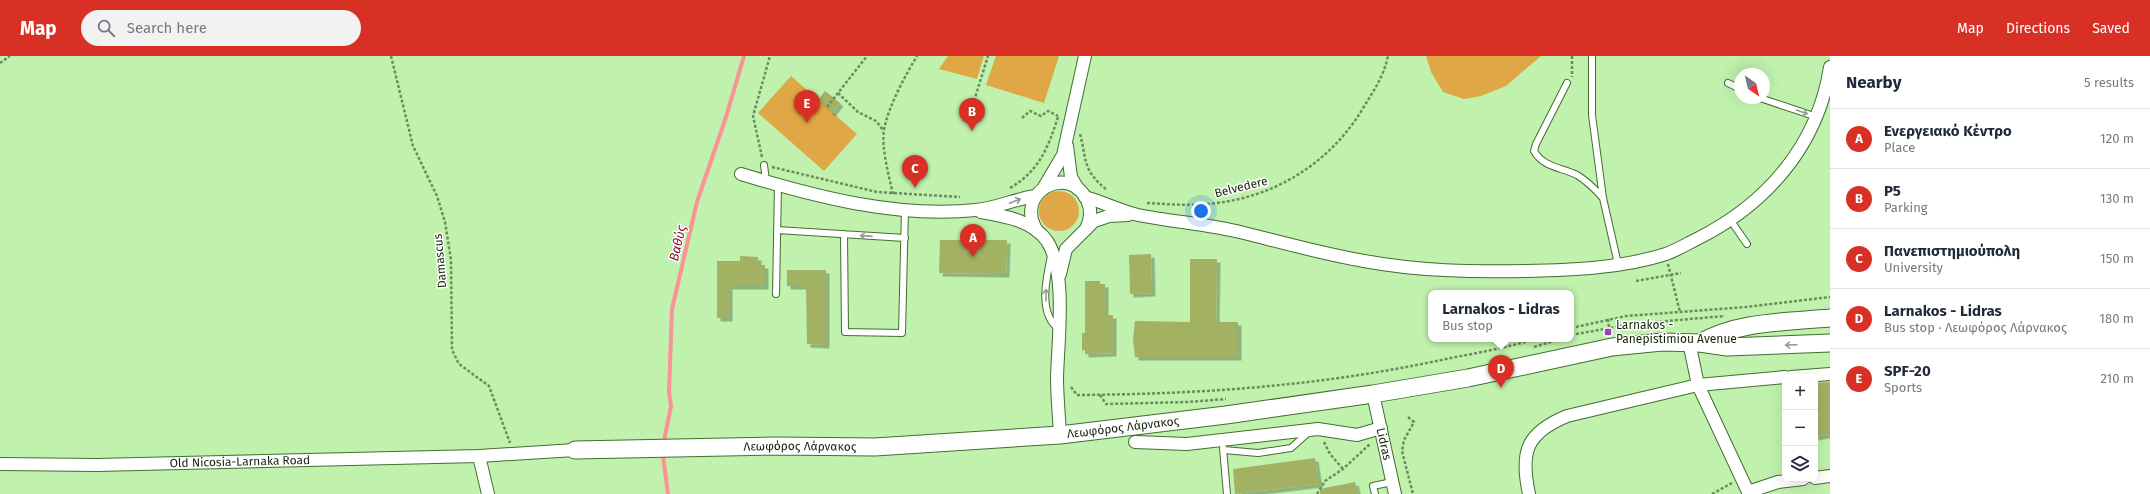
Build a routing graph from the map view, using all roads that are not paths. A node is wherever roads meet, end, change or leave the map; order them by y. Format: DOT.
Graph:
graph roads {
  1 [pos="1085,56"];
  2 [pos="1592,56"];
  3 [pos="1830,67"];
  4 [pos="1728,83"];
  5 [pos="1567,84"];
  6 [pos="1734,86"];
  7 [pos="1770,101"];
  8 [pos="1817,117"];
  9 [pos="1072,129"];
  10 [pos="764,165"];
  11 [pos="741,174"];
  12 [pos="766,182"];
  13 [pos="778,185"];
  14 [pos="1044,187"];
  15 [pos="1082,193"];
  16 [pos="1035,196"];
  17 [pos="1603,198"];
  18 [pos="905,209"];
  19 [pos="968,211"];
  20 [pos="1138,215"];
  21 [pos="1731,221"];
  22 [pos="777,230"];
  23 [pos="1082,233"];
  24 [pos="844,234"];
  25 [pos="1041,235"];
  26 [pos="905,238"];
  27 [pos="1746,244"];
  28 [pos="1052,252"];
  29 [pos="1618,264"];
  30 [pos="1059,289"];
  31 [pos="776,294"];
  32 [pos="1830,318"];
  33 [pos="1059,329"];
  34 [pos="1694,342"];
  35 [pos="1830,343"];
  36 [pos="1830,374"];
  37 [pos="1818,375"];
  38 [pos="1782,378"];
  39 [pos="1698,385"];
  40 [pos="1373,394"];
  41 [pos="1314,430"];
  42 [pos="1381,431"];
  43 [pos="1060,434"];
  44 [pos="1135,442"];
  45 [pos="1223,445"];
  46 [pos="575,450"];
  47 [pos="514,453"];
  48 [pos="480,456"];
  49 [pos="0,464"];
  50 [pos="1830,476"];
  51 [pos="1818,478"];
  52 [pos="1782,482"];
  53 [pos="1394,488"];
  54 [pos="1749,493"];
  55 [pos="488,494"];
  56 [pos="1227,494"];
  57 [pos="1375,494"];
  58 [pos="1529,494"];
  1 -- 9 [label="street"];
  2 -- 17 [label="lane"];
  3 -- 8 [label="street"];
  4 -- 6 [label="lane"];
  5 -- 17 [label="lane"];
  7 -- 8 [label="lane, one-way"];
  8 -- 21 [label="street"];
  9 -- 14 [label="street"];
  9 -- 15 [label="street"];
  10 -- 12 [label="lane"];
  11 -- 12 [label="street"];
  12 -- 13 [label="street"];
  13 -- 18 [label="street"];
  13 -- 22 [label="lane"];
  14 -- 15 [label="street"];
  14 -- 16 [label="street"];
  15 -- 20 [label="street"];
  15 -- 23 [label="street"];
  19 -- 16 [label="street, one-way"];
  16 -- 25 [label="street"];
  17 -- 29 [label="lane"];
  18 -- 19 [label="street"];
  18 -- 26 [label="lane"];
  19 -- 25 [label="street"];
  20 -- 23 [label="street"];
  20 -- 29 [label="street"];
  21 -- 27 [label="lane"];
  21 -- 29 [label="street"];
  22 -- 24 [label="lane"];
  22 -- 31 [label="lane"];
  23 -- 25 [label="street"];
  23 -- 30 [label="street"];
  26 -- 24 [label="lane, one-way"];
  24 -- 26 [label="lane"];
  25 -- 28 [label="street"];
  28 -- 30 [label="street"];
  33 -- 28 [label="lane, one-way"];
  30 -- 33 [label="street"];
  32 -- 34 [label="main road, Λεωφόρος Λάρνακος"];
  33 -- 43 [label="street"];
  35 -- 34 [label="main road, Λεωφόρος Λάρνακος, one-way"];
  34 -- 39 [label="street"];
  34 -- 40 [label="main road, Λεωφόρος Λάρνακος"];
  36 -- 37 [label="street"];
  38 -- 39 [label="street"];
  39 -- 54 [label="street"];
  39 -- 58 [label="street"];
  40 -- 42 [label="street, Lidras"];
  40 -- 43 [label="main road, Λεωφόρος Λάρνακος"];
  41 -- 42 [label="street"];
  41 -- 45 [label="street"];
  41 -- 45 [label="lane"];
  42 -- 53 [label="street, Lidras"];
  43 -- 46 [label="main road, Λεωφόρος Λάρνακος"];
  44 -- 45 [label="street"];
  45 -- 56 [label="lane"];
  46 -- 47 [label="street, Λεωφόρος Λάρνακος"];
  47 -- 48 [label="street, Old Nicosia-Larnaka Road"];
  48 -- 49 [label="street, Old Nicosia-Larnaka Road"];
  48 -- 55 [label="street"];
  50 -- 51 [label="street"];
  52 -- 54 [label="street"];
  53 -- 57 [label="lane"];
}
